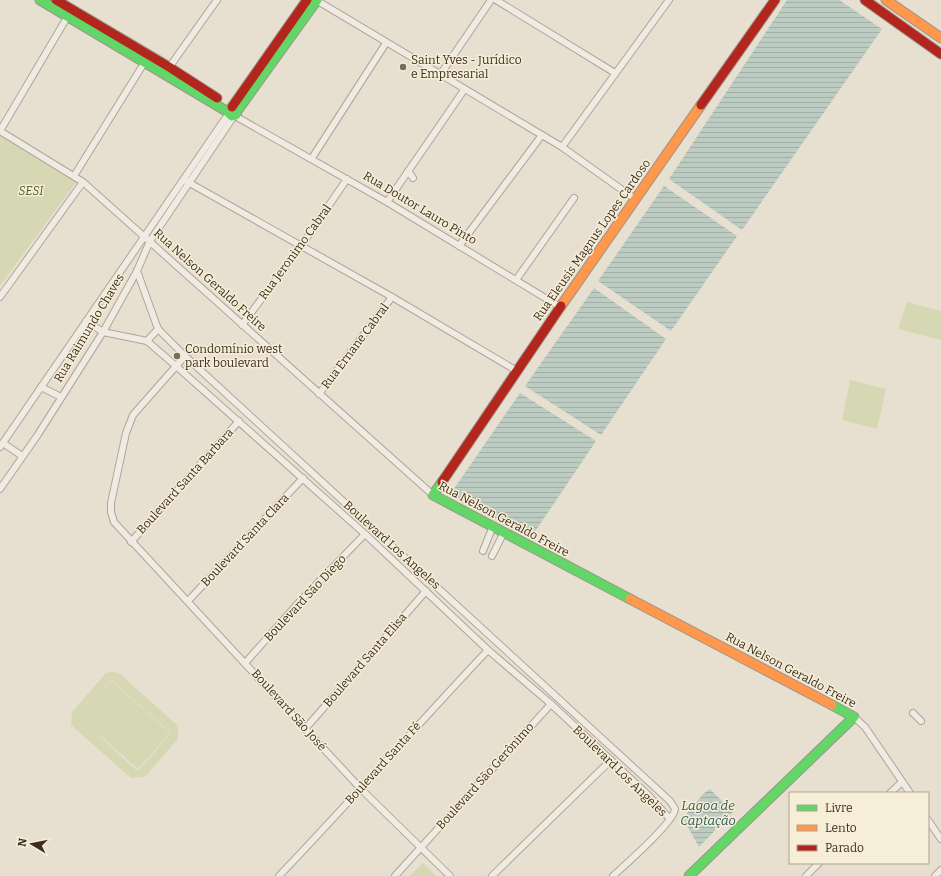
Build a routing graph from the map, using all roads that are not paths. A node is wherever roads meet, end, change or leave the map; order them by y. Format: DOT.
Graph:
graph roads {
  1 [pos="40,0"];
  2 [pos="56,0"];
  3 [pos="217,0"];
  4 [pos="307,0"];
  5 [pos="317,0"];
  6 [pos="490,0"];
  7 [pos="496,0"];
  8 [pos="669,0"];
  9 [pos="775,0"];
  10 [pos="865,0"];
  11 [pos="886,0"];
  12 [pos="69,13"];
  13 [pos="941,38"];
  14 [pos="386,43"];
  15 [pos="941,54"];
  16 [pos="147,58"];
  17 [pos="167,70"];
  18 [pos="615,73"];
  19 [pos="440,75"];
  20 [pos="464,90"];
  21 [pos="233,112"];
  22 [pos="0,131"];
  23 [pos="542,135"];
  24 [pos="562,147"];
  25 [pos="312,158"];
  26 [pos="408,171"];
  27 [pos="74,176"];
  28 [pos="413,178"];
  29 [pos="347,179"];
  30 [pos="186,181"];
  31 [pos="83,182"];
  32 [pos="574,198"];
  33 [pos="635,199"];
  34 [pos="387,202"];
  35 [pos="143,236"];
  36 [pos="150,241"];
  37 [pos="300,246"];
  38 [pos="459,246"];
  39 [pos="137,271"];
  40 [pos="516,280"];
  41 [pos="0,297"];
  42 [pos="392,297"];
  43 [pos="560,307"];
  44 [pos="86,321"];
  45 [pos="242,325"];
  46 [pos="158,329"];
  47 [pos="103,332"];
  48 [pos="147,341"];
  49 [pos="185,356"];
  50 [pos="176,366"];
  51 [pos="517,371"];
  52 [pos="42,387"];
  53 [pos="318,394"];
  54 [pos="61,397"];
  55 [pos="239,421"];
  56 [pos="1,445"];
  57 [pos="22,456"];
  58 [pos="303,478"];
  59 [pos="329,487"];
  60 [pos="0,489"];
  61 [pos="433,495"];
  62 [pos="322,496"];
  63 [pos="351,508"];
  64 [pos="345,518"];
  65 [pos="493,526"];
  66 [pos="504,532"];
  67 [pos="365,534"];
  68 [pos="131,542"];
  69 [pos="483,551"];
  70 [pos="492,556"];
  71 [pos="426,591"];
  72 [pos="452,600"];
  73 [pos="188,601"];
  74 [pos="444,608"];
  75 [pos="476,622"];
  76 [pos="468,631"];
  77 [pos="488,650"];
  78 [pos="246,662"];
  79 [pos="550,704"];
  80 [pos="913,713"];
  81 [pos="854,717"];
  82 [pos="922,721"];
  83 [pos="305,729"];
  84 [pos="611,760"];
  85 [pos="902,782"];
  86 [pos="656,788"];
  87 [pos="361,789"];
  88 [pos="891,792"];
  89 [pos="909,792"];
  90 [pos="648,795"];
  91 [pos="670,819"];
  92 [pos="929,821"];
  93 [pos="941,839"];
  94 [pos="420,848"];
  95 [pos="818,864"];
  96 [pos="941,870"];
  97 [pos="279,876"];
  98 [pos="395,876"];
  99 [pos="450,876"];
  100 [pos="492,876"];
  101 [pos="613,876"];
  102 [pos="689,876"];
  103 [pos="806,876"];
  104 [pos="935,876"];
  1 -- 12 [label="main road, Rua Doutor Lauro Pinto"];
  2 -- 12 [label="main road, Rua Doutor Lauro Pinto"];
  3 -- 17 [label="street"];
  4 -- 21 [label="main road, Rua Raimundo Chaves"];
  5 -- 14 [label="street"];
  5 -- 21 [label="main road, Rua Raimundo Chaves"];
  6 -- 19 [label="street"];
  7 -- 18 [label="street"];
  8 -- 18 [label="street"];
  9 -- 33 [label="main road, Rua Eleusis Magnus Lopes Cardoso"];
  10 -- 15 [label="main road"];
  11 -- 13 [label="main road"];
  12 -- 16 [label="main road, Rua Doutor Lauro Pinto"];
  12 -- 22 [label="street"];
  14 -- 19 [label="street"];
  14 -- 25 [label="street"];
  16 -- 17 [label="main road, Rua Doutor Lauro Pinto"];
  16 -- 27 [label="street"];
  17 -- 21 [label="main road, Rua Doutor Lauro Pinto"];
  18 -- 24 [label="street"];
  19 -- 20 [label="street"];
  20 -- 23 [label="street"];
  20 -- 26 [label="street"];
  21 -- 25 [label="street, Rua Doutor Lauro Pinto"];
  21 -- 30 [label="street, Rua Raimundo Chaves"];
  22 -- 27 [label="street, Rua Nelson Geraldo Freire"];
  23 -- 24 [label="street"];
  23 -- 38 [label="street"];
  24 -- 33 [label="street"];
  25 -- 29 [label="street, Rua Doutor Lauro Pinto"];
  26 -- 28 [label="street"];
  26 -- 34 [label="street"];
  27 -- 31 [label="street, Rua Nelson Geraldo Freire"];
  29 -- 34 [label="street, Rua Doutor Lauro Pinto"];
  29 -- 37 [label="street, Rua Jeronimo Cabral"];
  30 -- 35 [label="street, Rua Raimundo Chaves"];
  30 -- 36 [label="street, Rua Raimundo Chaves"];
  30 -- 37 [label="street"];
  31 -- 35 [label="street, Rua Nelson Geraldo Freire"];
  31 -- 41 [label="street"];
  32 -- 40 [label="street"];
  33 -- 43 [label="main road, Rua Eleusis Magnus Lopes Cardoso"];
  34 -- 38 [label="street, Rua Doutor Lauro Pinto"];
  35 -- 36 [label="street, Rua Nelson Geraldo Freire"];
  35 -- 44 [label="street, Rua Raimundo Chaves"];
  36 -- 39 [label="street, Rua Raimundo Chaves"];
  36 -- 45 [label="street, Rua Nelson Geraldo Freire"];
  37 -- 42 [label="street"];
  37 -- 45 [label="street, Rua Jeronimo Cabral"];
  38 -- 40 [label="street, Rua Doutor Lauro Pinto"];
  39 -- 46 [label="street, Boulevard Los Angeles"];
  39 -- 47 [label="street, Rua Raimundo Chaves"];
  40 -- 43 [label="street, Rua Doutor Lauro Pinto"];
  42 -- 51 [label="street"];
  42 -- 53 [label="street, Rua Ernane Cabral"];
  43 -- 51 [label="main road, Rua Eleusis Magnus Lopes Cardoso"];
  44 -- 47 [label="street, Boulevard Los Angeles"];
  44 -- 52 [label="street, Rua Raimundo Chaves"];
  45 -- 53 [label="street, Rua Nelson Geraldo Freire"];
  46 -- 48 [label="street"];
  46 -- 49 [label="street, Boulevard Los Angeles"];
  47 -- 48 [label="street, Boulevard Los Angeles"];
  47 -- 54 [label="street, Rua Raimundo Chaves"];
  48 -- 50 [label="street, Boulevard Los Angeles"];
  49 -- 50 [label="street, Boulevard São José"];
  49 -- 59 [label="street, Boulevard Los Angeles"];
  50 -- 55 [label="street, Boulevard Los Angeles"];
  50 -- 68 [label="street, Boulevard São José"];
  51 -- 61 [label="main road, Rua Eleusis Magnus Lopes Cardoso"];
  52 -- 54 [label="street"];
  52 -- 56 [label="street, Rua Raimundo Chaves"];
  53 -- 61 [label="street, Rua Nelson Geraldo Freire"];
  54 -- 57 [label="street, Rua Raimundo Chaves"];
  55 -- 58 [label="street, Boulevard Los Angeles"];
  55 -- 68 [label="street, Boulevard Santa Barbara"];
  56 -- 57 [label="street"];
  57 -- 60 [label="street, Rua Raimundo Chaves"];
  58 -- 62 [label="street, Boulevard Los Angeles"];
  58 -- 73 [label="street, Boulevard Santa Clara"];
  59 -- 62 [label="street"];
  59 -- 63 [label="street, Boulevard Los Angeles"];
  61 -- 65 [label="main road, Rua Nelson Geraldo Freire"];
  62 -- 64 [label="street, Boulevard Los Angeles"];
  63 -- 64 [label="street"];
  63 -- 72 [label="street, Boulevard Los Angeles"];
  64 -- 67 [label="street, Boulevard Los Angeles"];
  65 -- 66 [label="main road, Rua Nelson Geraldo Freire"];
  65 -- 69 [label="street"];
  66 -- 70 [label="street"];
  66 -- 81 [label="main road, Rua Nelson Geraldo Freire"];
  67 -- 71 [label="street, Boulevard Los Angeles"];
  67 -- 78 [label="street, Boulevard São Diego"];
  68 -- 73 [label="street, Boulevard São José"];
  71 -- 74 [label="street, Boulevard Los Angeles"];
  71 -- 83 [label="street, Boulevard Santa Elisa"];
  72 -- 74 [label="street"];
  72 -- 75 [label="street, Boulevard Los Angeles"];
  73 -- 78 [label="street, Boulevard São José"];
  74 -- 76 [label="street, Boulevard Los Angeles"];
  75 -- 76 [label="street"];
  75 -- 86 [label="street, Boulevard Los Angeles"];
  76 -- 77 [label="street, Boulevard Los Angeles"];
  77 -- 79 [label="street, Boulevard Los Angeles"];
  77 -- 87 [label="street, Boulevard Santa Fé"];
  78 -- 83 [label="street, Boulevard São José"];
  79 -- 84 [label="street, Boulevard Los Angeles"];
  79 -- 94 [label="street, Boulevard São Gerônimo"];
  80 -- 82 [label="street"];
  81 -- 85 [label="street, Rua Nelson Geraldo Freire"];
  81 -- 102 [label="main road"];
  83 -- 87 [label="street, Boulevard São José"];
  84 -- 90 [label="street, Boulevard Los Angeles"];
  84 -- 100 [label="street"];
  85 -- 88 [label="street"];
  85 -- 89 [label="street, Rua Nelson Geraldo Freire"];
  86 -- 90 [label="street"];
  86 -- 91 [label="street, Boulevard Los Angeles"];
  87 -- 94 [label="street, Boulevard São José"];
  87 -- 97 [label="street, Boulevard Santa Fé"];
  90 -- 91 [label="street, Boulevard Los Angeles"];
  91 -- 101 [label="street"];
  92 -- 93 [label="street"];
  94 -- 98 [label="street"];
  94 -- 99 [label="street, Boulevard São José"];
  95 -- 103 [label="street"];
  96 -- 104 [label="street"];
}
